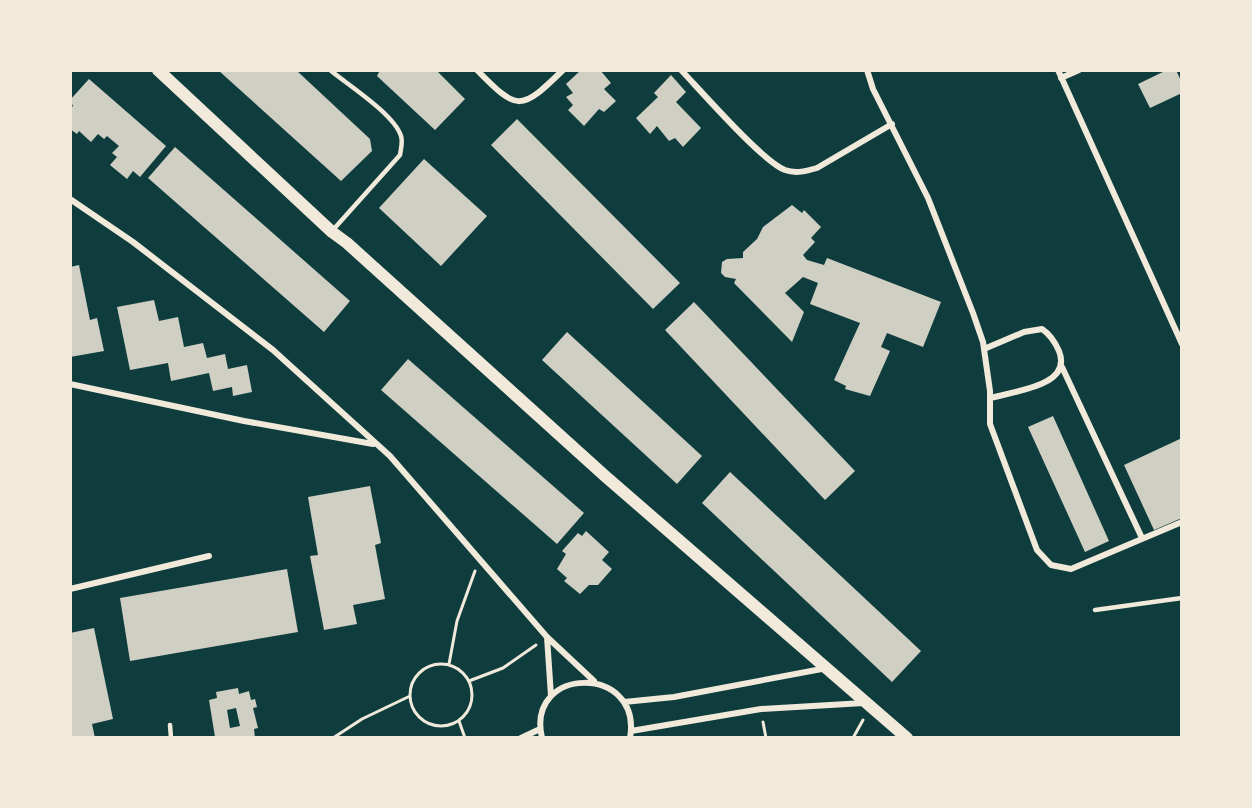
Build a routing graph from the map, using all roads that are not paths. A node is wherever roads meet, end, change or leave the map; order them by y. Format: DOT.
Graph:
graph roads {
  1 [pos="158,70"];
  2 [pos="330,70"];
  3 [pos="477,70"];
  4 [pos="563,70"];
  5 [pos="681,70"];
  6 [pos="867,70"];
  7 [pos="1058,70"];
  8 [pos="1079,70"];
  9 [pos="1061,78"];
  10 [pos="892,124"];
  11 [pos="70,199"];
  12 [pos="332,232"];
  13 [pos="1182,344"];
  14 [pos="984,349"];
  15 [pos="1062,367"];
  16 [pos="70,384"];
  17 [pos="991,398"];
  18 [pos="375,444"];
  19 [pos="1182,522"];
  20 [pos="1142,538"];
  21 [pos="208,556"];
  22 [pos="70,589"];
  23 [pos="1182,598"];
  24 [pos="1095,610"];
  25 [pos="547,637"];
  26 [pos="827,668"];
  27 [pos="594,681"];
  28 [pos="551,696"];
  29 [pos="624,702"];
  30 [pos="867,705"];
  31 [pos="170,724"];
  32 [pos="540,729"];
  33 [pos="630,734"];
  34 [pos="171,738"];
  35 [pos="520,738"];
  36 [pos="542,738"];
  37 [pos="908,738"];
  1 -- 12 [label="main road"];
  2 -- 12 [label="lane"];
  3 -- 4 [label="street"];
  5 -- 10 [label="street"];
  6 -- 10 [label="street"];
  7 -- 9 [label="street"];
  8 -- 9 [label="street"];
  9 -- 13 [label="street"];
  10 -- 14 [label="street"];
  11 -- 18 [label="street"];
  12 -- 26 [label="main road"];
  14 -- 15 [label="street"];
  14 -- 17 [label="street"];
  15 -- 17 [label="street"];
  15 -- 20 [label="street"];
  16 -- 18 [label="street"];
  17 -- 20 [label="street"];
  18 -- 25 [label="street"];
  19 -- 20 [label="street"];
  21 -- 22 [label="street"];
  23 -- 24 [label="lane"];
  25 -- 27 [label="street"];
  25 -- 28 [label="street"];
  26 -- 29 [label="street"];
  26 -- 30 [label="main road"];
  27 -- 28 [label="street"];
  27 -- 29 [label="street"];
  28 -- 32 [label="street"];
  29 -- 33 [label="street"];
  30 -- 33 [label="street"];
  30 -- 37 [label="main road"];
  31 -- 34 [label="lane"];
  32 -- 35 [label="street"];
  32 -- 36 [label="street"];
}
